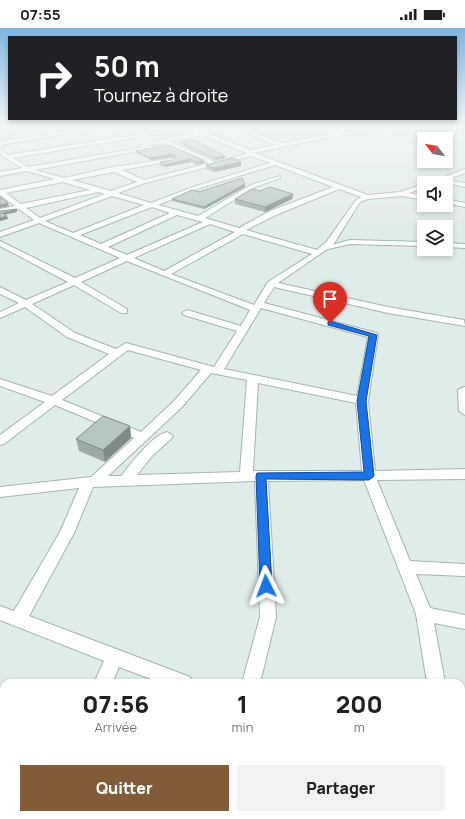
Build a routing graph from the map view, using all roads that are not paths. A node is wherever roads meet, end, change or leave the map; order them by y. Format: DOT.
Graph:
graph roads {
  1 [pos="12,161"];
  2 [pos="72,161"];
  3 [pos="162,161"];
  4 [pos="208,161"];
  5 [pos="225,161"];
  6 [pos="271,161"];
  7 [pos="276,163"];
  8 [pos="215,164"];
  9 [pos="108,166"];
  10 [pos="186,166"];
  11 [pos="26,169"];
  12 [pos="193,169"];
  13 [pos="114,170"];
  14 [pos="465,171"];
  15 [pos="0,174"];
  16 [pos="451,176"];
  17 [pos="278,177"];
  18 [pos="65,180"];
  19 [pos="143,182"];
  20 [pos="453,184"];
  21 [pos="465,185"];
  22 [pos="338,187"];
  23 [pos="417,188"];
  24 [pos="99,190"];
  25 [pos="0,192"];
  26 [pos="114,194"];
  27 [pos="401,194"];
  28 [pos="367,197"];
  29 [pos="417,197"];
  30 [pos="453,202"];
  31 [pos="465,204"];
  32 [pos="152,205"];
  33 [pos="19,207"];
  34 [pos="0,211"];
  35 [pos="177,212"];
  36 [pos="199,219"];
  37 [pos="40,220"];
  38 [pos="209,222"];
  39 [pos="241,231"];
  40 [pos="74,235"];
  41 [pos="0,237"];
  42 [pos="417,244"];
  43 [pos="453,245"];
  44 [pos="465,246"];
  45 [pos="101,247"];
  46 [pos="321,251"];
  47 [pos="129,258"];
  48 [pos="164,274"];
  49 [pos="75,282"];
  50 [pos="271,284"];
  51 [pos="0,290"];
  52 [pos="25,303"];
  53 [pos="257,306"];
  54 [pos="124,311"];
  55 [pos="188,313"];
  56 [pos="0,315"];
  57 [pos="464,323"];
  58 [pos="242,329"];
  59 [pos="117,353"];
  60 [pos="213,370"];
  61 [pos="253,379"];
  62 [pos="0,382"];
  63 [pos="464,390"];
  64 [pos="54,401"];
  65 [pos="362,401"];
  66 [pos="465,411"];
  67 [pos="167,436"];
  68 [pos="142,437"];
  69 [pos="0,441"];
  70 [pos="131,447"];
  71 [pos="148,453"];
  72 [pos="465,474"];
  73 [pos="253,476"];
  74 [pos="369,476"];
  75 [pos="124,481"];
  76 [pos="91,482"];
  77 [pos="0,492"];
  78 [pos="406,567"];
  79 [pos="465,570"];
  80 [pos="0,613"];
  81 [pos="424,614"];
  82 [pos="18,620"];
  83 [pos="465,622"];
  84 [pos="115,656"];
  85 [pos="105,679"];
  86 [pos="174,679"];
  87 [pos="252,679"];
  88 [pos="435,679"];
  1 -- 11 [label="street"];
  2 -- 11 [label="street"];
  3 -- 13 [label="street"];
  4 -- 8 [label="street"];
  5 -- 8 [label="street"];
  6 -- 7 [label="street"];
  7 -- 22 [label="street"];
  7 -- 32 [label="street"];
  8 -- 12 [label="street"];
  9 -- 13 [label="street"];
  10 -- 12 [label="street"];
  11 -- 15 [label="street"];
  11 -- 18 [label="street"];
  12 -- 19 [label="street"];
  13 -- 18 [label="street"];
  13 -- 19 [label="street"];
  14 -- 16 [label="street"];
  17 -- 36 [label="street"];
  18 -- 24 [label="street"];
  18 -- 25 [label="street"];
  19 -- 26 [label="street"];
  20 -- 21 [label="street"];
  22 -- 28 [label="street"];
  22 -- 39 [label="street"];
  23 -- 27 [label="street"];
  24 -- 26 [label="street"];
  24 -- 33 [label="street"];
  25 -- 33 [label="street"];
  26 -- 32 [label="street"];
  26 -- 37 [label="street"];
  27 -- 28 [label="street"];
  27 -- 29 [label="street"];
  28 -- 46 [label="street"];
  30 -- 31 [label="street"];
  32 -- 35 [label="street"];
  32 -- 40 [label="street"];
  33 -- 34 [label="street"];
  33 -- 37 [label="street"];
  35 -- 36 [label="street"];
  35 -- 45 [label="street"];
  36 -- 38 [label="street"];
  37 -- 40 [label="street"];
  37 -- 41 [label="street"];
  38 -- 39 [label="street"];
  38 -- 47 [label="street"];
  39 -- 46 [label="street"];
  39 -- 48 [label="street"];
  40 -- 45 [label="street"];
  41 -- 49 [label="street"];
  42 -- 46 [label="lane"];
  43 -- 44 [label="lane"];
  45 -- 47 [label="street"];
  46 -- 50 [label="street"];
  47 -- 48 [label="street"];
  47 -- 49 [label="street"];
  48 -- 53 [label="street"];
  49 -- 52 [label="street"];
  49 -- 54 [label="street"];
  50 -- 53 [label="street"];
  50 -- 57 [label="street"];
  51 -- 52 [label="street"];
  52 -- 56 [label="street"];
  52 -- 59 [label="street"];
  53 -- 58 [label="street"];
  53 -- 65 [label="street"];
  55 -- 58 [label="street"];
  58 -- 60 [label="street"];
  59 -- 60 [label="street"];
  59 -- 64 [label="street"];
  60 -- 61 [label="street"];
  60 -- 68 [label="street"];
  61 -- 65 [label="street"];
  61 -- 73 [label="street"];
  62 -- 64 [label="street"];
  63 -- 66 [label="street"];
  64 -- 68 [label="street"];
  64 -- 69 [label="street"];
  65 -- 74 [label="street"];
  67 -- 71 [label="street"];
  68 -- 70 [label="street"];
  70 -- 71 [label="street"];
  70 -- 76 [label="street"];
  71 -- 75 [label="street"];
  72 -- 74 [label="street"];
  73 -- 74 [label="street"];
  73 -- 75 [label="street"];
  73 -- 87 [label="street"];
  74 -- 78 [label="street"];
  75 -- 76 [label="street"];
  76 -- 77 [label="street"];
  76 -- 82 [label="street"];
  78 -- 79 [label="street"];
  78 -- 81 [label="street"];
  80 -- 82 [label="street"];
  81 -- 83 [label="street"];
  81 -- 88 [label="street"];
  82 -- 84 [label="street"];
  84 -- 85 [label="street"];
  84 -- 86 [label="street"];
}
